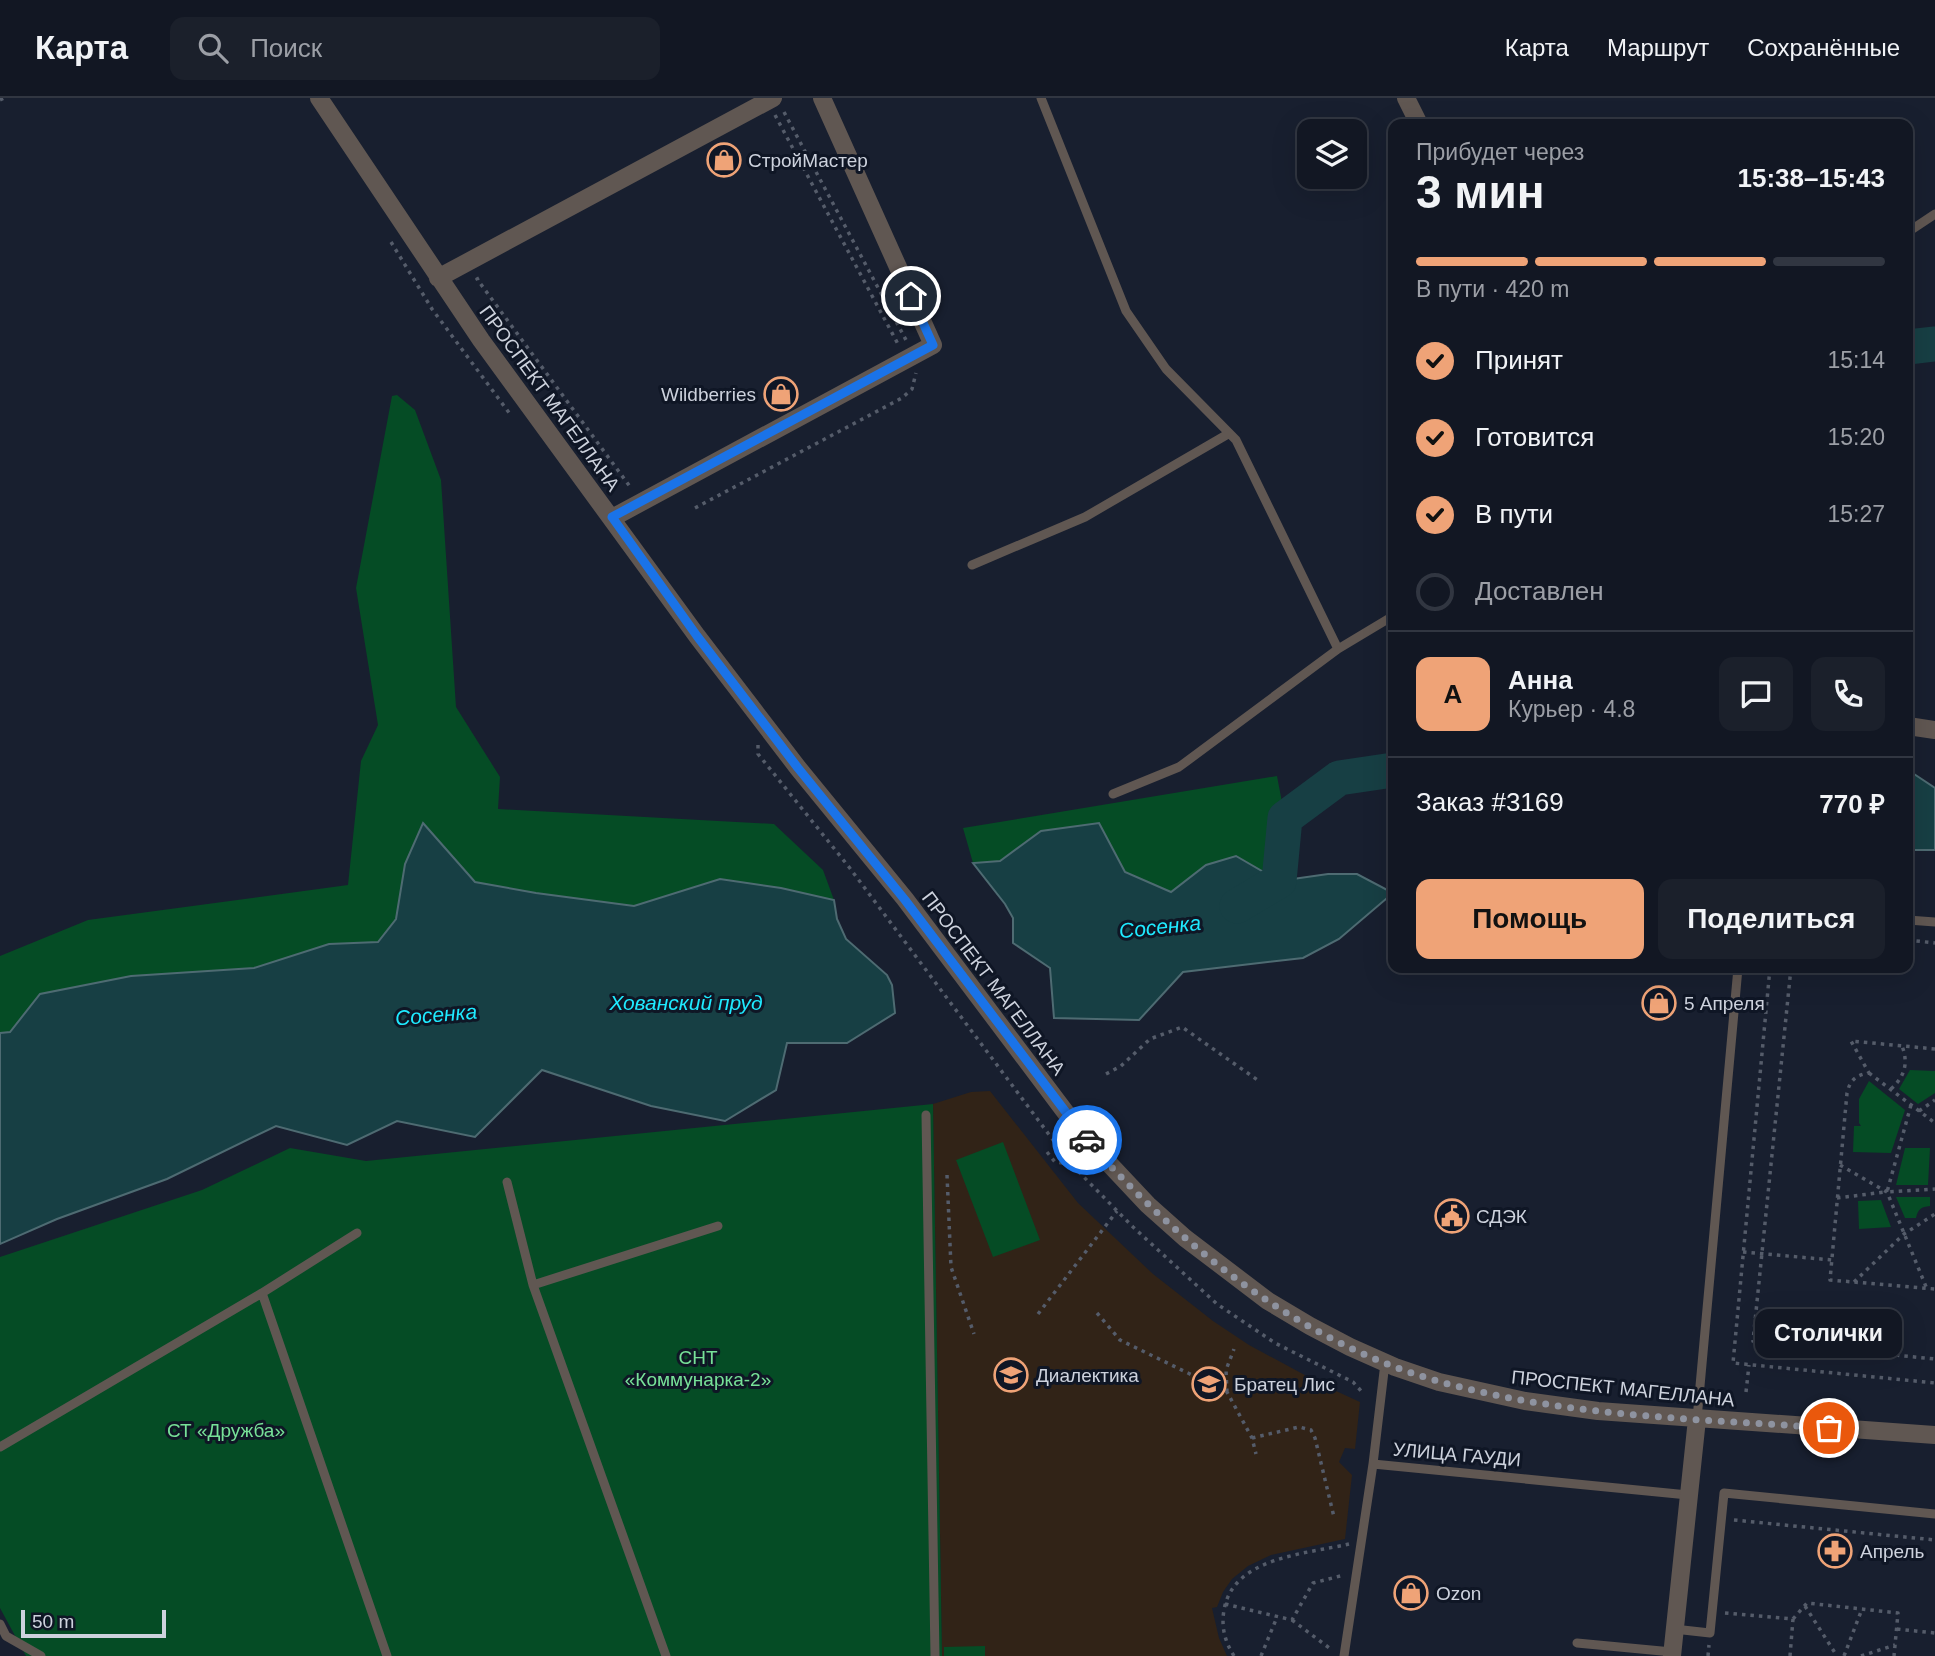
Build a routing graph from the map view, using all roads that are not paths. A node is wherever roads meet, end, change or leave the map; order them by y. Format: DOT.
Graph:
graph roads {
  1 [pos="319,98"];
  2 [pos="822,98"];
  3 [pos="1041,98"];
  4 [pos="1406,98"];
  5 [pos="774,103"];
  6 [pos="1416,119"];
  7 [pos="1935,214"];
  8 [pos="1913,229"];
  9 [pos="438,278"];
  10 [pos="1228,434"];
  11 [pos="612,517"];
  12 [pos="972,565"];
  13 [pos="1388,619"];
  14 [pos="1338,649"];
  15 [pos="1913,727"];
  16 [pos="1935,730"];
  17 [pos="1113,794"];
  18 [pos="1913,920"];
  19 [pos="1935,922"];
  20 [pos="1738,973"];
  21 [pos="926,1115"];
  22 [pos="507,1182"];
  23 [pos="718,1226"];
  24 [pos="357,1233"];
  25 [pos="533,1285"];
  26 [pos="262,1293"];
  27 [pos="1385,1363"];
  28 [pos="1698,1419"];
  29 [pos="1935,1435"];
  30 [pos="0,1447"];
  31 [pos="1373,1464"];
  32 [pos="1689,1495"];
  33 [pos="1935,1514"];
  34 [pos="0,1624"];
  35 [pos="1674,1629"];
  36 [pos="1577,1643"];
  37 [pos="1672,1654"];
  38 [pos="41,1656"];
  39 [pos="387,1656"];
  40 [pos="666,1656"];
  41 [pos="935,1656"];
  42 [pos="1344,1656"];
  1 -- 9 [label="street, ПРОСПЕКТ МАГЕЛЛАНА"];
  2 -- 11 [label="street"];
  3 -- 10 [label="lane"];
  4 -- 6 [label="street"];
  5 -- 9 [label="street"];
  7 -- 8 [label="lane"];
  9 -- 11 [label="street, ПРОСПЕКТ МАГЕЛЛАНА"];
  10 -- 12 [label="lane"];
  10 -- 14 [label="lane"];
  11 -- 27 [label="street, ПРОСПЕКТ МАГЕЛЛАНА"];
  13 -- 14 [label="lane"];
  14 -- 17 [label="lane"];
  15 -- 16 [label="street"];
  18 -- 19 [label="lane"];
  20 -- 28 [label="lane"];
  21 -- 41 [label="lane"];
  22 -- 25 [label="lane"];
  23 -- 25 [label="lane"];
  24 -- 26 [label="lane"];
  25 -- 40 [label="lane"];
  26 -- 30 [label="lane"];
  26 -- 39 [label="lane"];
  27 -- 28 [label="street, ПРОСПЕКТ МАГЕЛЛАНА"];
  27 -- 31 [label="lane"];
  28 -- 29 [label="street, ПРОСПЕКТ МАГЕЛЛАНА"];
  28 -- 32 [label="street"];
  31 -- 32 [label="lane, УЛИЦА ГАУДИ"];
  31 -- 42 [label="lane, УЛИЦА ГАУДИ"];
  32 -- 35 [label="street"];
  33 -- 35 [label="lane"];
  34 -- 38 [label="lane"];
  35 -- 37 [label="street"];
  36 -- 37 [label="lane"];
}
